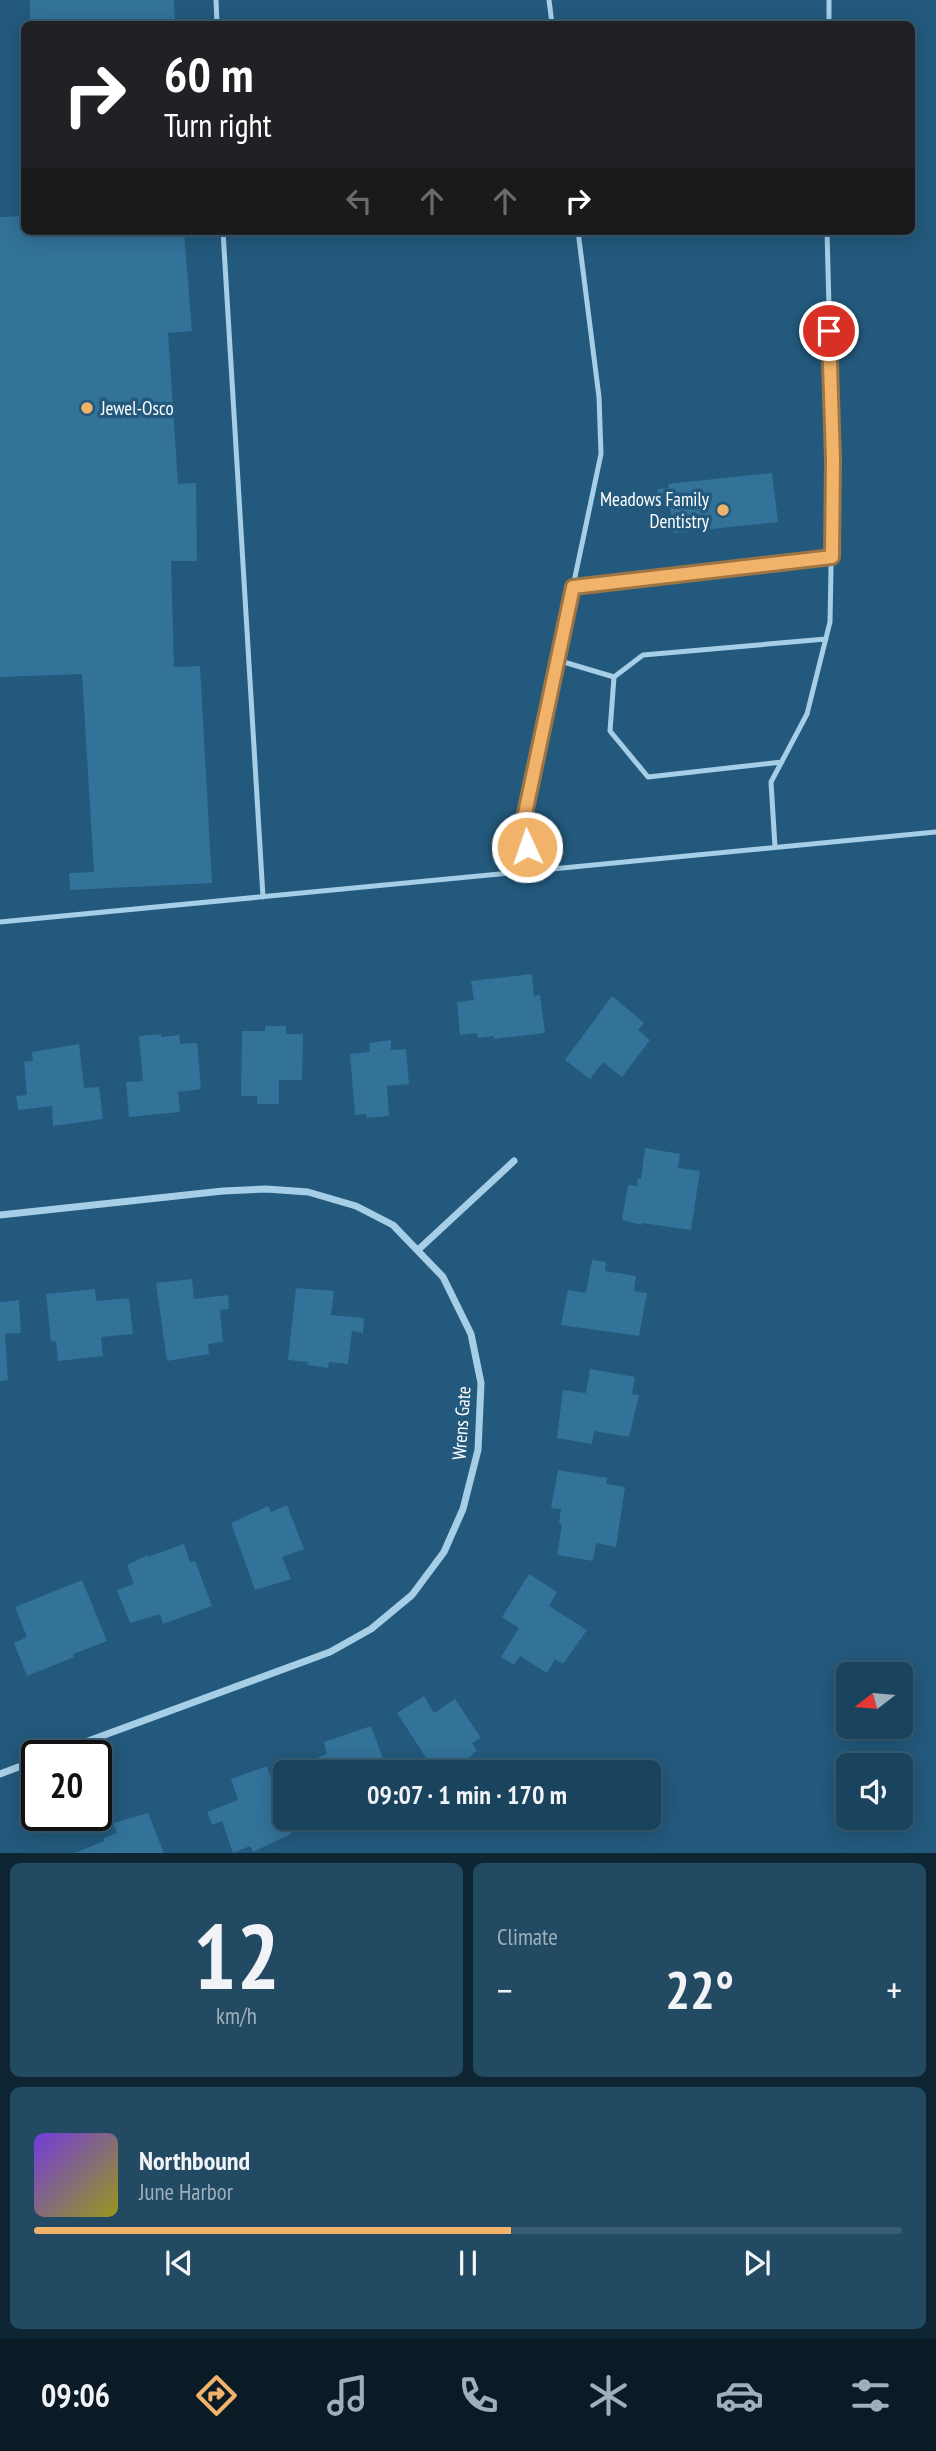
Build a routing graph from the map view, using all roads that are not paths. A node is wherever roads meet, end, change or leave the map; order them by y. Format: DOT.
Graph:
graph roads {
  1 [pos="216,0"];
  2 [pos="549,0"];
  3 [pos="829,0"];
  4 [pos="217,21"];
  5 [pos="552,21"];
  6 [pos="829,21"];
  7 [pos="223,235"];
  8 [pos="579,235"];
  9 [pos="827,235"];
  10 [pos="832,557"];
  11 [pos="573,587"];
  12 [pos="826,639"];
  13 [pos="557,660"];
  14 [pos="614,677"];
  15 [pos="782,762"];
  16 [pos="936,832"];
  17 [pos="775,848"];
  18 [pos="531,871"];
  19 [pos="263,897"];
  20 [pos="0,922"];
  21 [pos="514,1161"];
  22 [pos="0,1215"];
  23 [pos="418,1250"];
  24 [pos="91,1740"];
  25 [pos="21,1766"];
  26 [pos="0,1774"];
  1 -- 4 [label="lane"];
  2 -- 5 [label="lane"];
  3 -- 6 [label="lane"];
  7 -- 19 [label="lane"];
  8 -- 11 [label="lane"];
  9 -- 10 [label="lane"];
  10 -- 11 [label="lane"];
  10 -- 12 [label="lane"];
  11 -- 13 [label="lane"];
  12 -- 14 [label="lane"];
  12 -- 15 [label="lane"];
  13 -- 14 [label="lane"];
  13 -- 18 [label="lane"];
  14 -- 15 [label="lane"];
  15 -- 17 [label="lane"];
  16 -- 17 [label="lane"];
  17 -- 18 [label="lane"];
  18 -- 19 [label="lane"];
  19 -- 20 [label="lane"];
  21 -- 23 [label="street"];
  22 -- 23 [label="street, Wrens Gate"];
  23 -- 24 [label="street, Wrens Gate"];
  25 -- 26 [label="street"];
}
